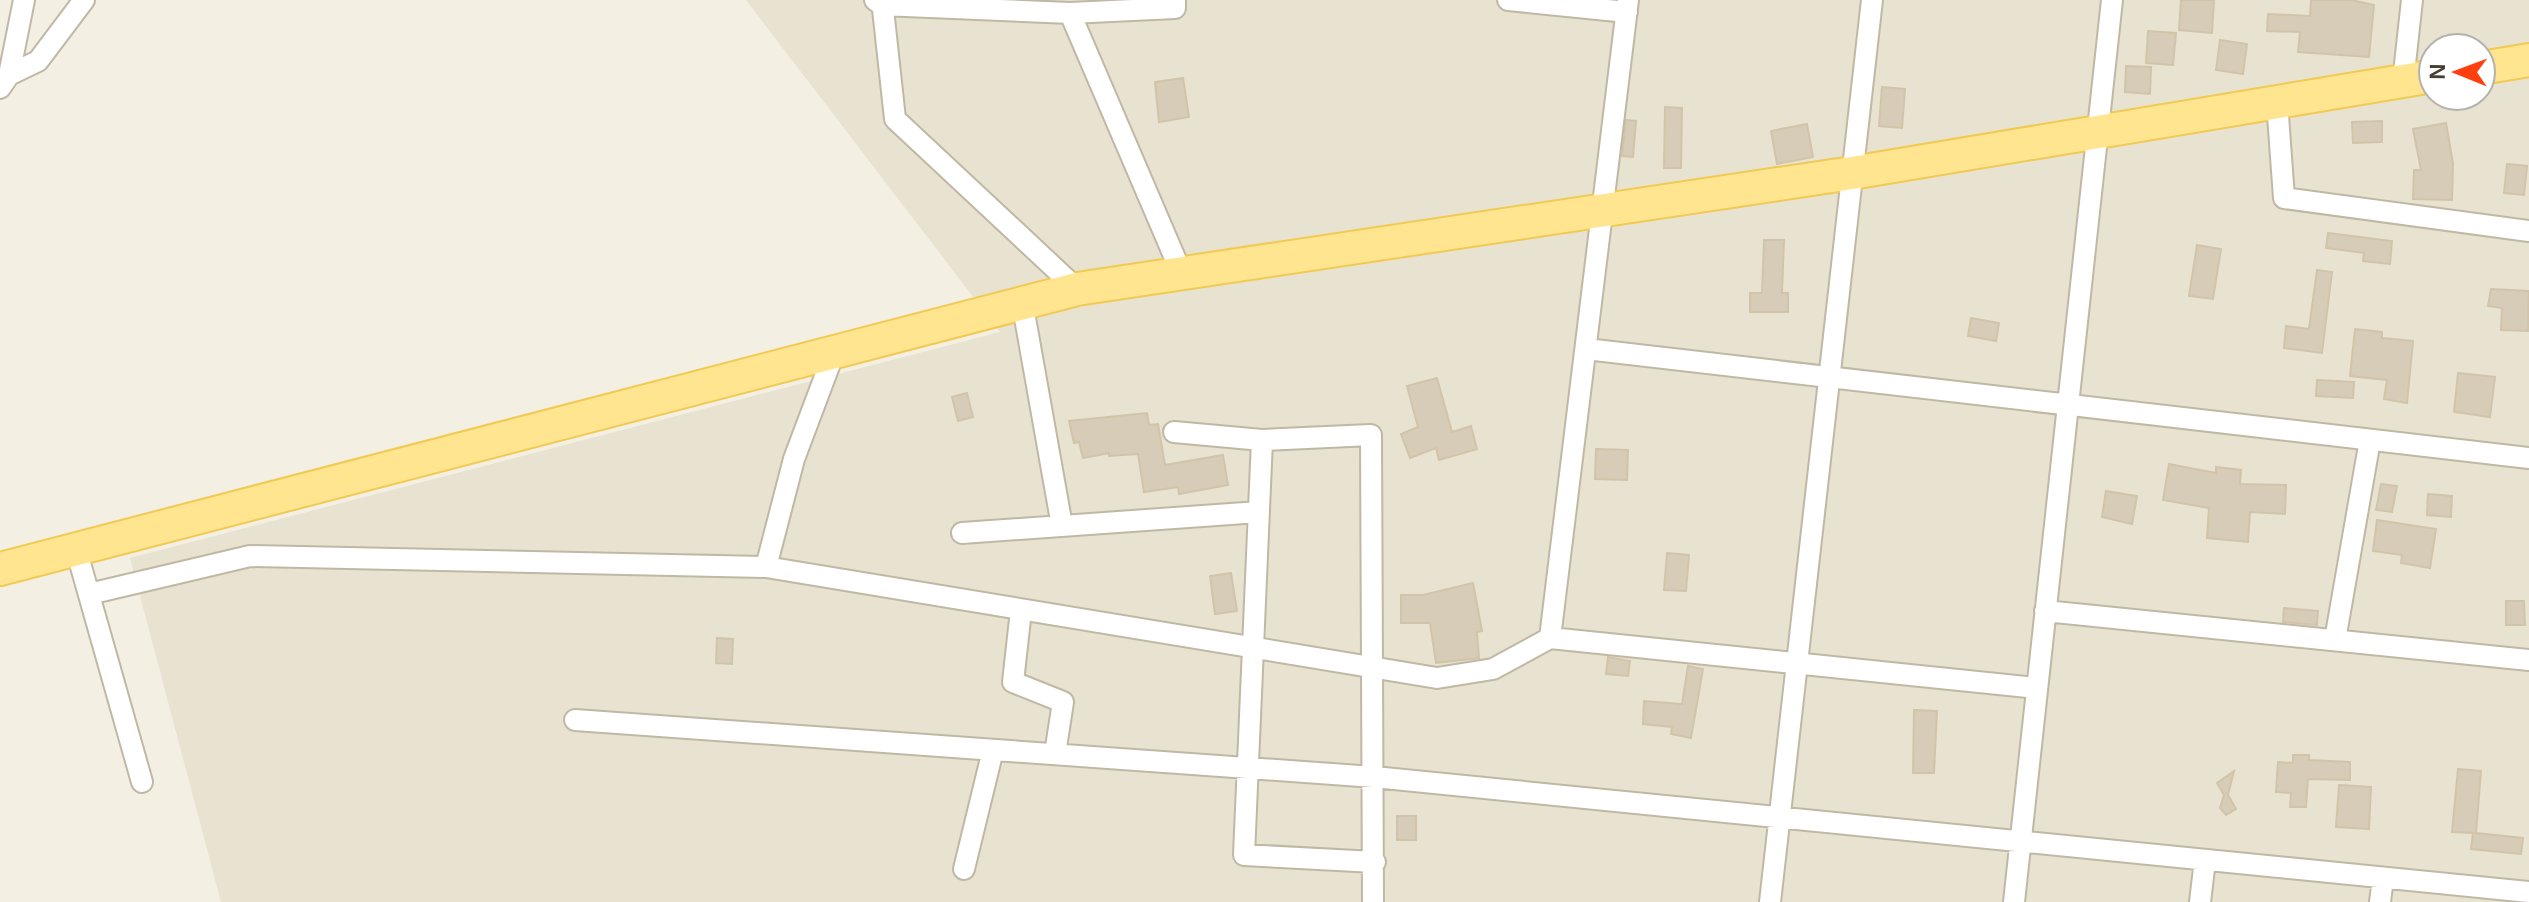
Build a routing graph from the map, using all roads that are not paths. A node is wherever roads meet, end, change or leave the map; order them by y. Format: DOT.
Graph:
graph roads {
  1 [pos="24,0"];
  2 [pos="84,0"];
  3 [pos="1175,0"];
  4 [pos="1508,0"];
  5 [pos="1872,0"];
  6 [pos="2112,0"];
  7 [pos="2412,0"];
  8 [pos="880,2"];
  9 [pos="1628,6"];
  10 [pos="1070,13"];
  11 [pos="2529,60"];
  12 [pos="2497,65"];
  13 [pos="2417,66"];
  14 [pos="2417,79"];
  15 [pos="5,82"];
  16 [pos="2277,102"];
  17 [pos="2097,132"];
  18 [pos="1852,173"];
  19 [pos="1603,210"];
  20 [pos="2529,231"];
  21 [pos="1181,272"];
  22 [pos="1077,289"];
  23 [pos="1022,301"];
  24 [pos="1586,349"];
  25 [pos="835,350"];
  26 [pos="1829,377"];
  27 [pos="2068,405"];
  28 [pos="1174,432"];
  29 [pos="1262,440"];
  30 [pos="2370,440"];
  31 [pos="2529,458"];
  32 [pos="1259,512"];
  33 [pos="1062,526"];
  34 [pos="962,533"];
  35 [pos="76,549"];
  36 [pos="766,567"];
  37 [pos="0,569"];
  38 [pos="89,594"];
  39 [pos="1021,610"];
  40 [pos="2045,611"];
  41 [pos="1550,638"];
  42 [pos="2335,640"];
  43 [pos="1253,649"];
  44 [pos="2529,660"];
  45 [pos="1797,663"];
  46 [pos="1373,670"];
  47 [pos="2037,688"];
  48 [pos="575,720"];
  49 [pos="993,750"];
  50 [pos="1055,754"];
  51 [pos="1248,768"];
  52 [pos="1374,777"];
  53 [pos="142,782"];
  54 [pos="1779,817"];
  55 [pos="2020,841"];
  56 [pos="2205,860"];
  57 [pos="1375,862"];
  58 [pos="964,869"];
  59 [pos="2383,878"];
  60 [pos="2529,892"];
  61 [pos="1373,902"];
  62 [pos="1770,902"];
  63 [pos="2014,902"];
  64 [pos="2200,902"];
  65 [pos="2380,902"];
  1 -- 15 [label="street"];
  2 -- 15 [label="street"];
  3 -- 10 [label="street"];
  4 -- 9 [label="street"];
  5 -- 18 [label="street"];
  6 -- 17 [label="street"];
  7 -- 13 [label="street"];
  8 -- 10 [label="street"];
  8 -- 22 [label="street"];
  9 -- 19 [label="street"];
  10 -- 21 [label="street"];
  11 -- 12 [label="main road"];
  14 -- 16 [label="main road"];
  16 -- 17 [label="main road"];
  16 -- 20 [label="street"];
  17 -- 18 [label="main road"];
  17 -- 27 [label="street"];
  18 -- 19 [label="main road"];
  18 -- 26 [label="street"];
  19 -- 21 [label="main road"];
  19 -- 24 [label="street"];
  21 -- 22 [label="main road"];
  22 -- 23 [label="main road"];
  23 -- 25 [label="main road"];
  23 -- 33 [label="street"];
  24 -- 26 [label="street"];
  24 -- 41 [label="street"];
  25 -- 35 [label="main road"];
  25 -- 36 [label="street"];
  26 -- 27 [label="street"];
  26 -- 45 [label="street"];
  27 -- 30 [label="street"];
  27 -- 40 [label="street"];
  28 -- 29 [label="street"];
  29 -- 32 [label="street"];
  29 -- 46 [label="street"];
  30 -- 31 [label="street"];
  30 -- 42 [label="street"];
  32 -- 33 [label="street"];
  32 -- 43 [label="street"];
  33 -- 34 [label="street"];
  35 -- 37 [label="main road"];
  35 -- 38 [label="street"];
  36 -- 38 [label="street"];
  36 -- 39 [label="street"];
  38 -- 53 [label="street"];
  39 -- 43 [label="street"];
  39 -- 50 [label="street"];
  40 -- 42 [label="street"];
  40 -- 47 [label="street"];
  41 -- 45 [label="street"];
  41 -- 46 [label="street"];
  42 -- 44 [label="street"];
  43 -- 46 [label="street"];
  43 -- 51 [label="street"];
  45 -- 47 [label="street"];
  45 -- 54 [label="street"];
  46 -- 52 [label="street"];
  47 -- 55 [label="street"];
  48 -- 49 [label="street"];
  49 -- 50 [label="street"];
  49 -- 58 [label="street"];
  50 -- 51 [label="street"];
  51 -- 52 [label="street"];
  51 -- 57 [label="street"];
  52 -- 54 [label="street"];
  52 -- 57 [label="street"];
  54 -- 55 [label="street"];
  54 -- 62 [label="street"];
  55 -- 56 [label="street"];
  55 -- 63 [label="street"];
  56 -- 59 [label="street"];
  56 -- 64 [label="street"];
  57 -- 61 [label="street"];
  59 -- 60 [label="street"];
  59 -- 65 [label="street"];
}
